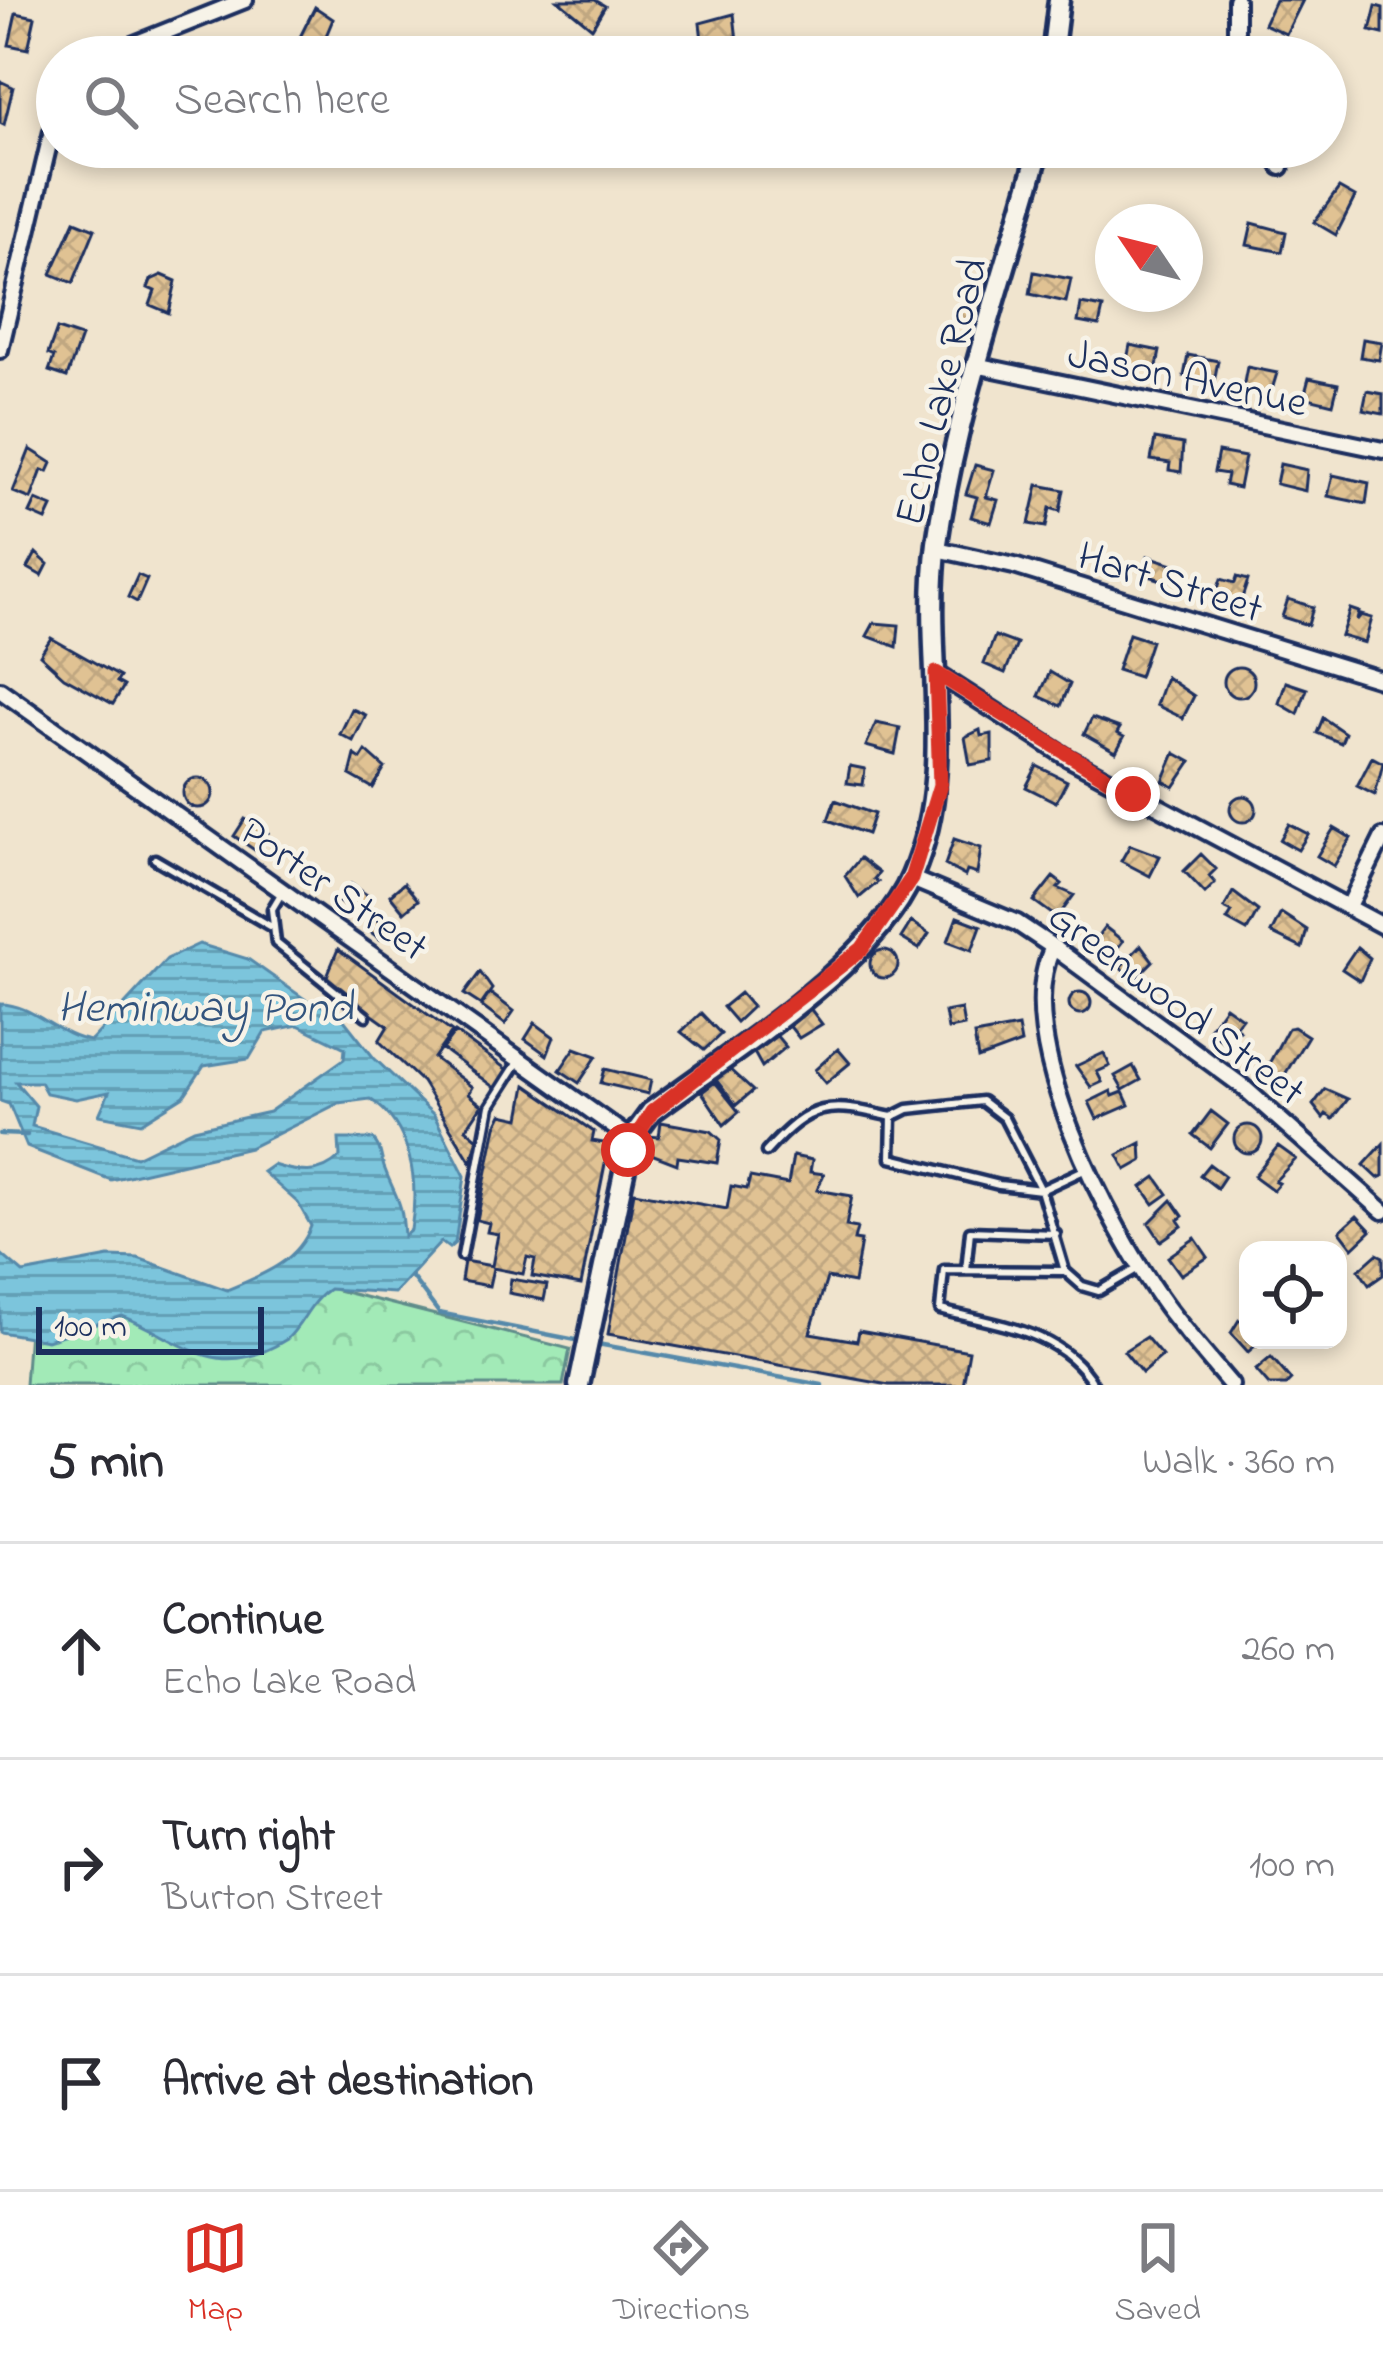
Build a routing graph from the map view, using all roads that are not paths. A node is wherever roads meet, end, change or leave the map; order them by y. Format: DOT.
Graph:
graph roads {
  1 [pos="245,0"];
  2 [pos="1059,0"];
  3 [pos="1236,0"];
  4 [pos="155,36"];
  5 [pos="1055,36"];
  6 [pos="1236,36"];
  7 [pos="43,168"];
  8 [pos="1034,168"];
  9 [pos="0,350"];
  10 [pos="980,366"];
  11 [pos="1383,450"];
  12 [pos="937,549"];
  13 [pos="936,673"];
  14 [pos="1383,680"];
  15 [pos="0,689"];
  16 [pos="1383,837"];
  17 [pos="155,859"];
  18 [pos="911,879"];
  19 [pos="283,891"];
  20 [pos="1350,904"];
  21 [pos="270,926"];
  22 [pos="1383,926"];
  23 [pos="1053,947"];
  24 [pos="365,1016"];
  25 [pos="520,1059"];
  26 [pos="892,1117"];
  27 [pos="631,1139"];
  28 [pos="766,1152"];
  29 [pos="1089,1167"];
  30 [pos="1041,1190"];
  31 [pos="1383,1211"];
  32 [pos="1056,1234"];
  33 [pos="462,1256"];
  34 [pos="1141,1267"];
  35 [pos="966,1270"];
  36 [pos="1065,1271"];
  37 [pos="579,1385"];
  38 [pos="1094,1385"];
  39 [pos="1231,1385"];
  1 -- 4 [label="street"];
  2 -- 5 [label="main road"];
  3 -- 6 [label="street"];
  7 -- 9 [label="street"];
  8 -- 10 [label="main road, Echo Lake Road"];
  10 -- 11 [label="street, Jason Avenue"];
  10 -- 12 [label="main road, Echo Lake Road"];
  12 -- 13 [label="main road, Echo Lake Road"];
  12 -- 14 [label="street, Hart Street"];
  13 -- 18 [label="main road, Echo Lake Road"];
  13 -- 20 [label="street"];
  15 -- 19 [label="street, Porter Street"];
  16 -- 20 [label="street"];
  17 -- 21 [label="lane"];
  18 -- 23 [label="street, Greenwood Street"];
  18 -- 27 [label="main road, Echo Lake Road"];
  19 -- 21 [label="lane"];
  19 -- 25 [label="street, Porter Street"];
  20 -- 22 [label="street"];
  21 -- 24 [label="lane"];
  23 -- 29 [label="street"];
  23 -- 31 [label="street, Greenwood Street"];
  25 -- 27 [label="street, Porter Street"];
  25 -- 33 [label="lane"];
  26 -- 28 [label="lane"];
  26 -- 30 [label="lane"];
  26 -- 30 [label="lane"];
  27 -- 37 [label="main road"];
  29 -- 30 [label="lane"];
  29 -- 34 [label="street"];
  30 -- 32 [label="lane"];
  32 -- 35 [label="lane"];
  32 -- 36 [label="lane"];
  34 -- 36 [label="lane"];
  34 -- 39 [label="street"];
  35 -- 36 [label="lane"];
  35 -- 38 [label="lane"];
}
